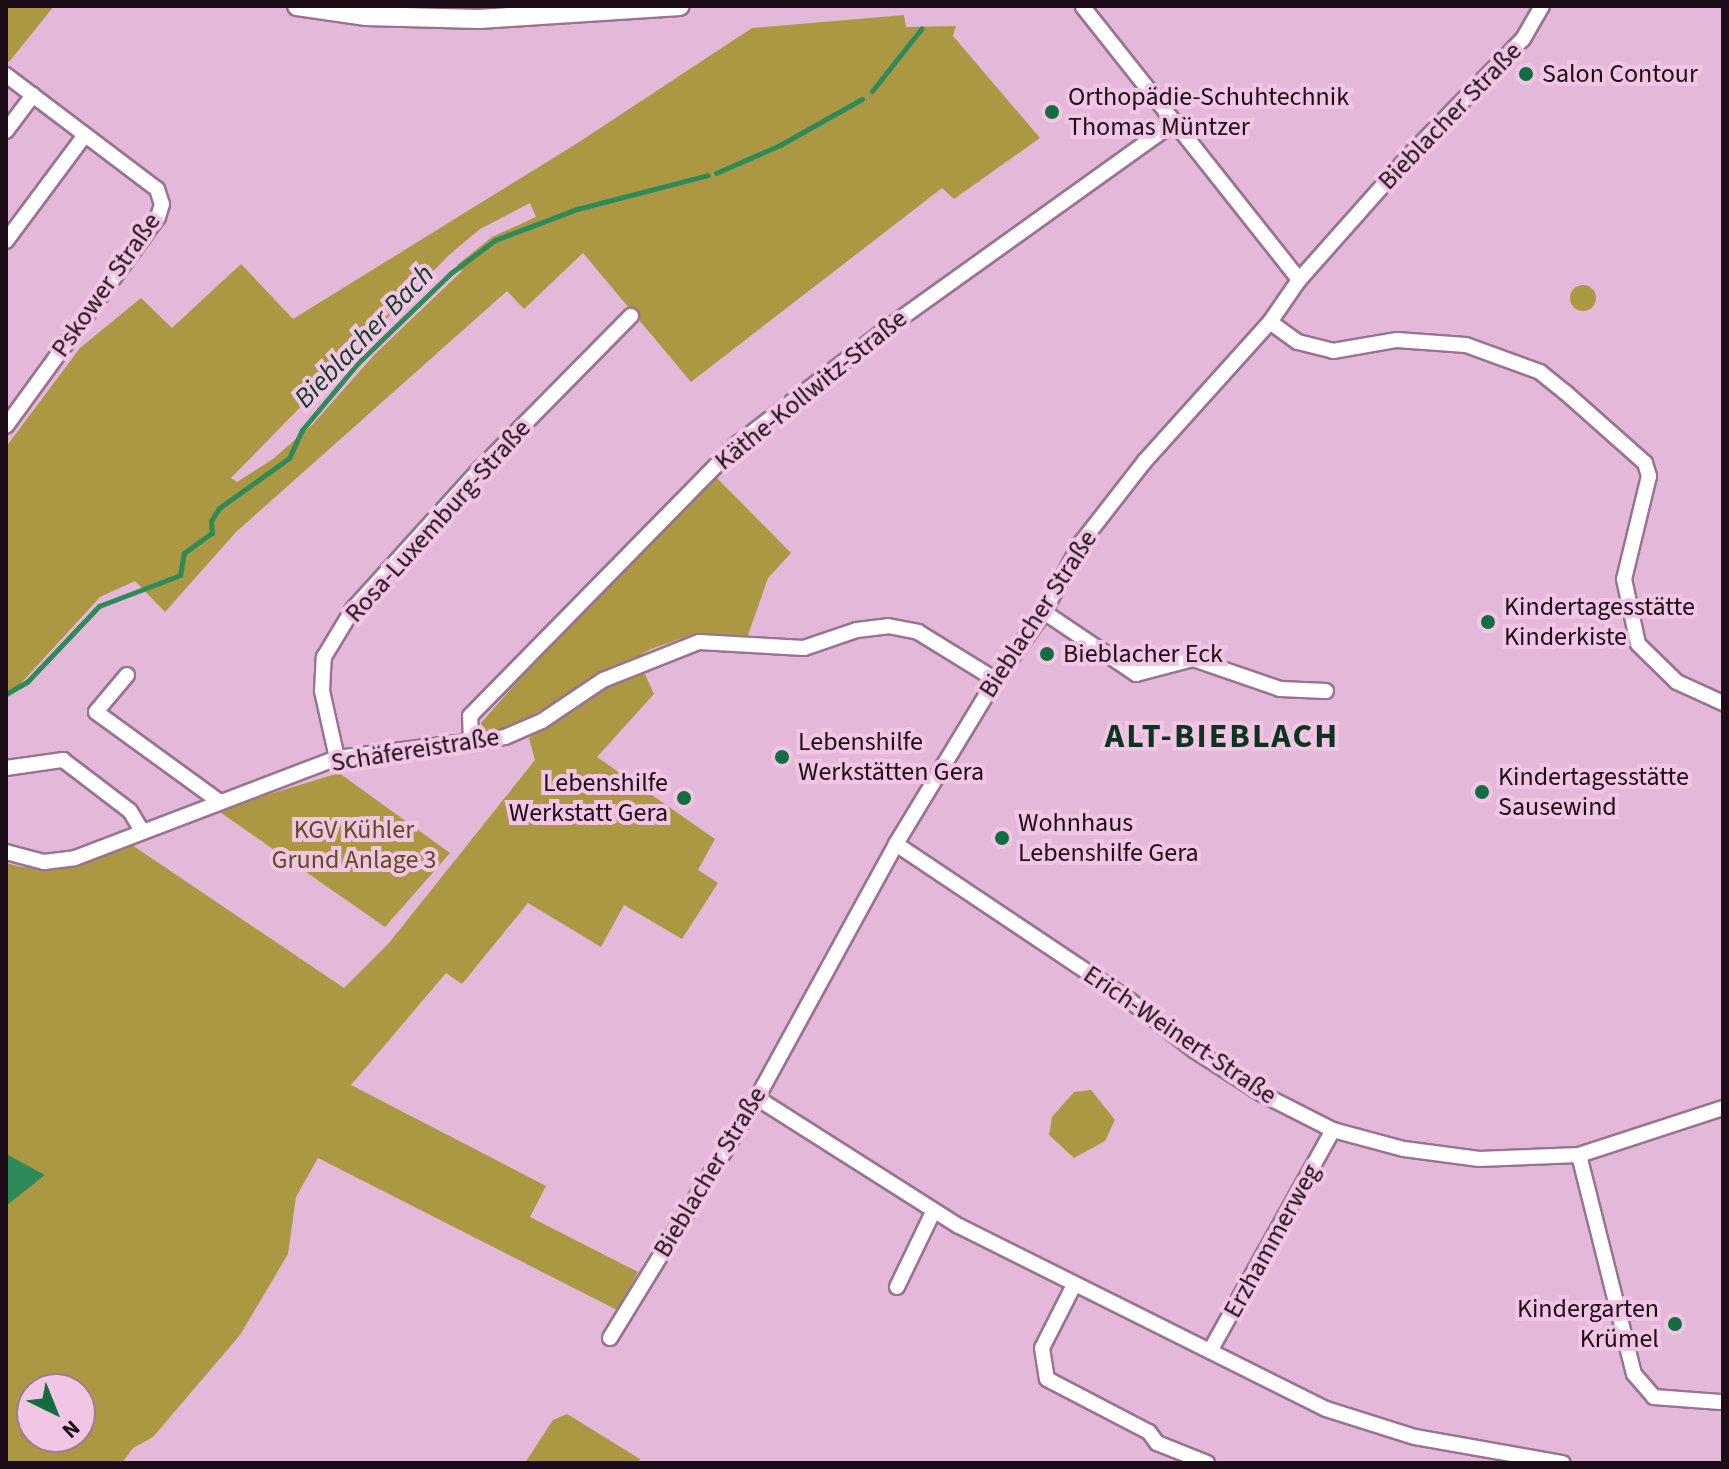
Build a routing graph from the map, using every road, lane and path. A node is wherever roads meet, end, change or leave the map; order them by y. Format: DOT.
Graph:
graph roads {
  1 [pos="297,6"];
  2 [pos="680,6"];
  3 [pos="1542,6"];
  4 [pos="1083,7"];
  5 [pos="6,75"];
  6 [pos="33,95"];
  7 [pos="1174,123"];
  8 [pos="6,131"];
  9 [pos="85,135"];
  10 [pos="6,241"];
  11 [pos="1299,280"];
  12 [pos="631,316"];
  13 [pos="1270,322"];
  14 [pos="6,426"];
  15 [pos="1044,612"];
  16 [pos="127,675"];
  17 [pos="996,680"];
  18 [pos="1326,691"];
  19 [pos="1723,703"];
  20 [pos="471,742"];
  21 [pos="337,758"];
  22 [pos="6,768"];
  23 [pos="220,802"];
  24 [pos="142,831"];
  25 [pos="896,844"];
  26 [pos="6,852"];
  27 [pos="757,1098"];
  28 [pos="1723,1108"];
  29 [pos="1333,1130"];
  30 [pos="1579,1155"];
  31 [pos="934,1210"];
  32 [pos="897,1287"];
  33 [pos="1073,1287"];
  34 [pos="610,1338"];
  35 [pos="1210,1351"];
  36 [pos="1720,1402"];
  37 [pos="1207,1463"];
  38 [pos="1563,1463"];
  1 -- 2 [label="main road"];
  3 -- 11 [label="street, Bieblacher Straße"];
  4 -- 7 [label="street"];
  5 -- 6 [label="street, Pskower Straße"];
  6 -- 8 [label="street"];
  6 -- 9 [label="street, Pskower Straße"];
  7 -- 11 [label="street"];
  7 -- 20 [label="street, Käthe-Kollwitz-Straße"];
  9 -- 10 [label="street"];
  9 -- 14 [label="street, Pskower Straße"];
  11 -- 13 [label="street, Bieblacher Straße"];
  12 -- 21 [label="street, Rosa-Luxemburg-Straße"];
  13 -- 15 [label="street, Bieblacher Straße"];
  13 -- 19 [label="street"];
  15 -- 17 [label="street, Bieblacher Straße"];
  15 -- 18 [label="street"];
  16 -- 23 [label="street"];
  17 -- 20 [label="street, Schäfereistraße"];
  17 -- 25 [label="street, Bieblacher Straße"];
  20 -- 21 [label="street, Schäfereistraße"];
  21 -- 23 [label="street, Schäfereistraße"];
  22 -- 24 [label="street"];
  23 -- 24 [label="street, Schäfereistraße"];
  24 -- 26 [label="street, Schäfereistraße"];
  25 -- 27 [label="street, Bieblacher Straße"];
  25 -- 29 [label="street, Erich-Weinert-Straße"];
  27 -- 31 [label="street"];
  27 -- 34 [label="street, Bieblacher Straße"];
  28 -- 30 [label="street, Erich-Weinert-Straße"];
  29 -- 30 [label="street, Erich-Weinert-Straße"];
  29 -- 35 [label="street, Erzhammerweg"];
  30 -- 36 [label="street"];
  31 -- 32 [label="street"];
  31 -- 33 [label="street"];
  33 -- 35 [label="street"];
  33 -- 37 [label="street"];
  35 -- 38 [label="street"];
}
